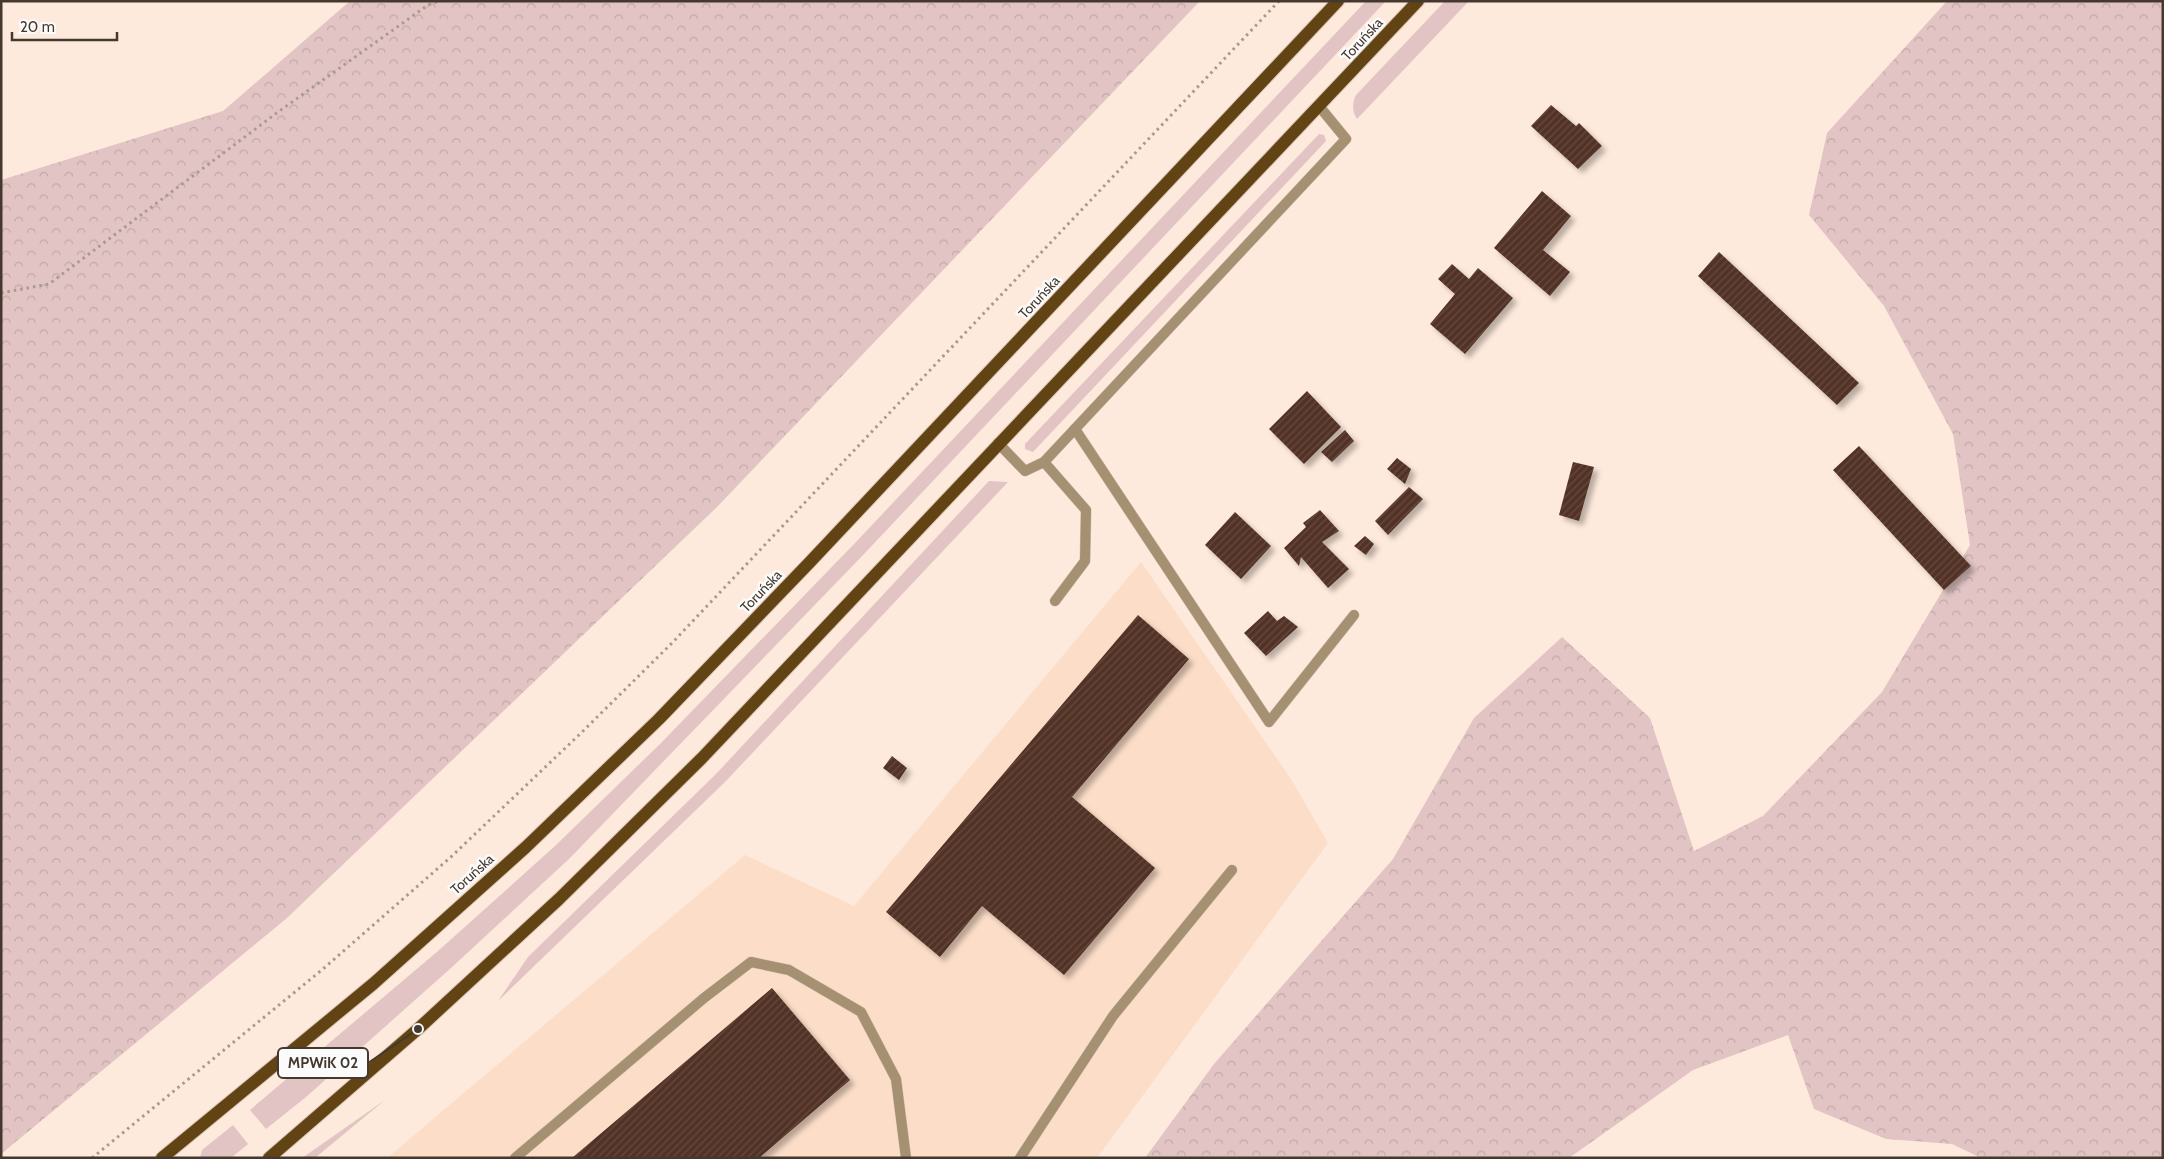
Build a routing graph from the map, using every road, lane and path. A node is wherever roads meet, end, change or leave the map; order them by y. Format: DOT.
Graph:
graph roads {
  1 [pos="439,1"];
  2 [pos="1279,1"];
  3 [pos="1338,1"];
  4 [pos="1418,1"];
  5 [pos="1319,106"];
  6 [pos="1,293"];
  7 [pos="1074,429"];
  8 [pos="998,443"];
  9 [pos="1044,462"];
  10 [pos="1055,601"];
  11 [pos="1354,615"];
  12 [pos="1232,870"];
  13 [pos="92,1158"];
  14 [pos="162,1158"];
  15 [pos="269,1158"];
  16 [pos="515,1158"];
  17 [pos="906,1158"];
  18 [pos="1020,1158"];
  1 -- 6 [label="path"];
  2 -- 13 [label="path"];
  3 -- 14 [label="main road, Toruńska"];
  4 -- 5 [label="main road, Toruńska"];
  5 -- 7 [label="street"];
  5 -- 8 [label="main road, Toruńska"];
  7 -- 9 [label="street"];
  7 -- 11 [label="street"];
  8 -- 9 [label="street"];
  8 -- 15 [label="main road, Toruńska"];
  9 -- 10 [label="street"];
  12 -- 18 [label="street"];
  16 -- 17 [label="street"];
}
